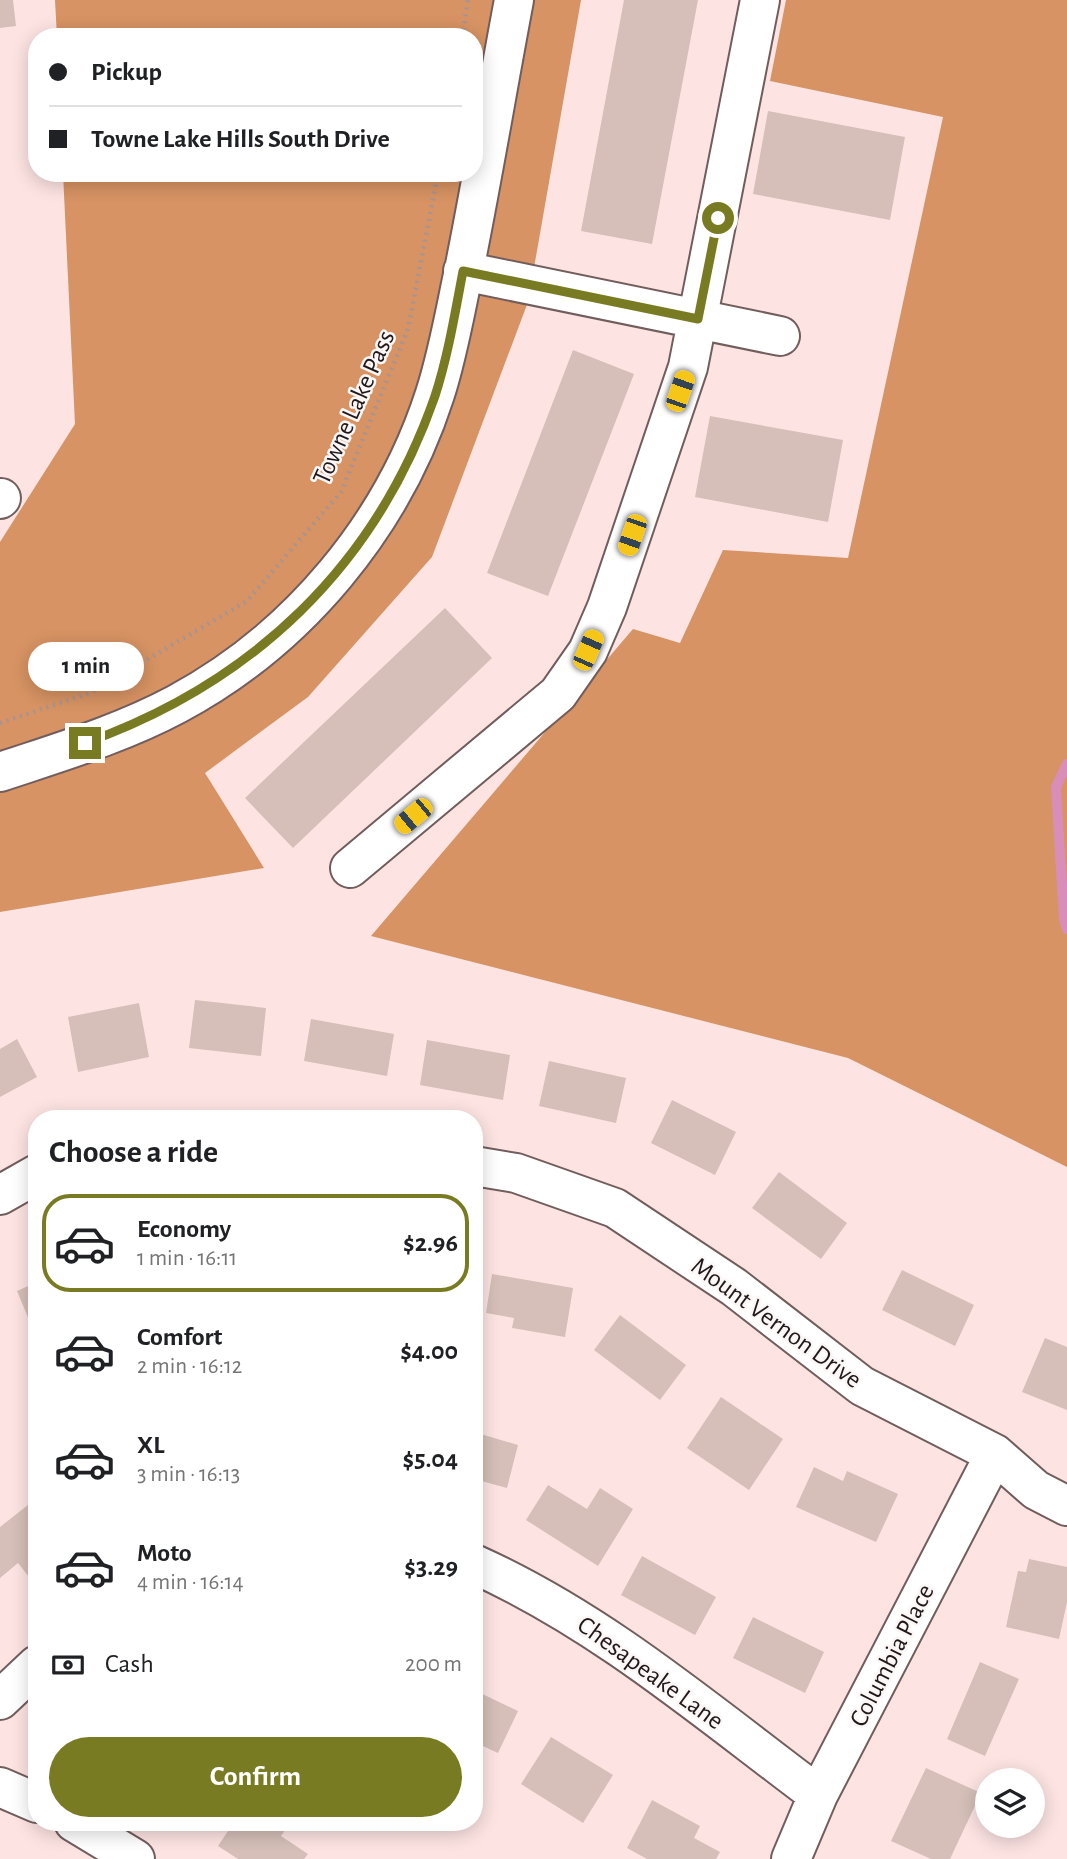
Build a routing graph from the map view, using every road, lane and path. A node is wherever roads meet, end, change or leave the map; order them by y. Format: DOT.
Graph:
graph roads {
  1 [pos="468,0"];
  2 [pos="514,0"];
  3 [pos="760,0"];
  4 [pos="463,28"];
  5 [pos="483,165"];
  6 [pos="436,182"];
  7 [pos="480,182"];
  8 [pos="463,271"];
  9 [pos="698,319"];
  10 [pos="780,335"];
  11 [pos="0,723"];
  12 [pos="0,772"];
  13 [pos="350,869"];
  14 [pos="483,1168"];
  15 [pos="28,1179"];
  16 [pos="0,1195"];
  17 [pos="995,1454"];
  18 [pos="1067,1506"];
  19 [pos="483,1568"];
  20 [pos="28,1674"];
  21 [pos="0,1700"];
  22 [pos="0,1787"];
  23 [pos="818,1795"];
  24 [pos="28,1799"];
  25 [pos="89,1831"];
  26 [pos="135,1859"];
  27 [pos="791,1859"];
  1 -- 4 [label="path"];
  2 -- 5 [label="street"];
  3 -- 9 [label="street"];
  6 -- 11 [label="path, Towne Lake Pass"];
  7 -- 8 [label="street"];
  8 -- 9 [label="street"];
  8 -- 12 [label="street"];
  9 -- 10 [label="street"];
  9 -- 13 [label="street"];
  14 -- 17 [label="street, Mount Vernon Drive"];
  15 -- 16 [label="street"];
  17 -- 18 [label="street, Mount Vernon Drive"];
  17 -- 23 [label="street, Columbia Place"];
  19 -- 23 [label="street, Chesapeake Lane"];
  20 -- 21 [label="street"];
  22 -- 24 [label="street"];
  23 -- 27 [label="street, Columbia Place"];
  25 -- 26 [label="street"];
}
